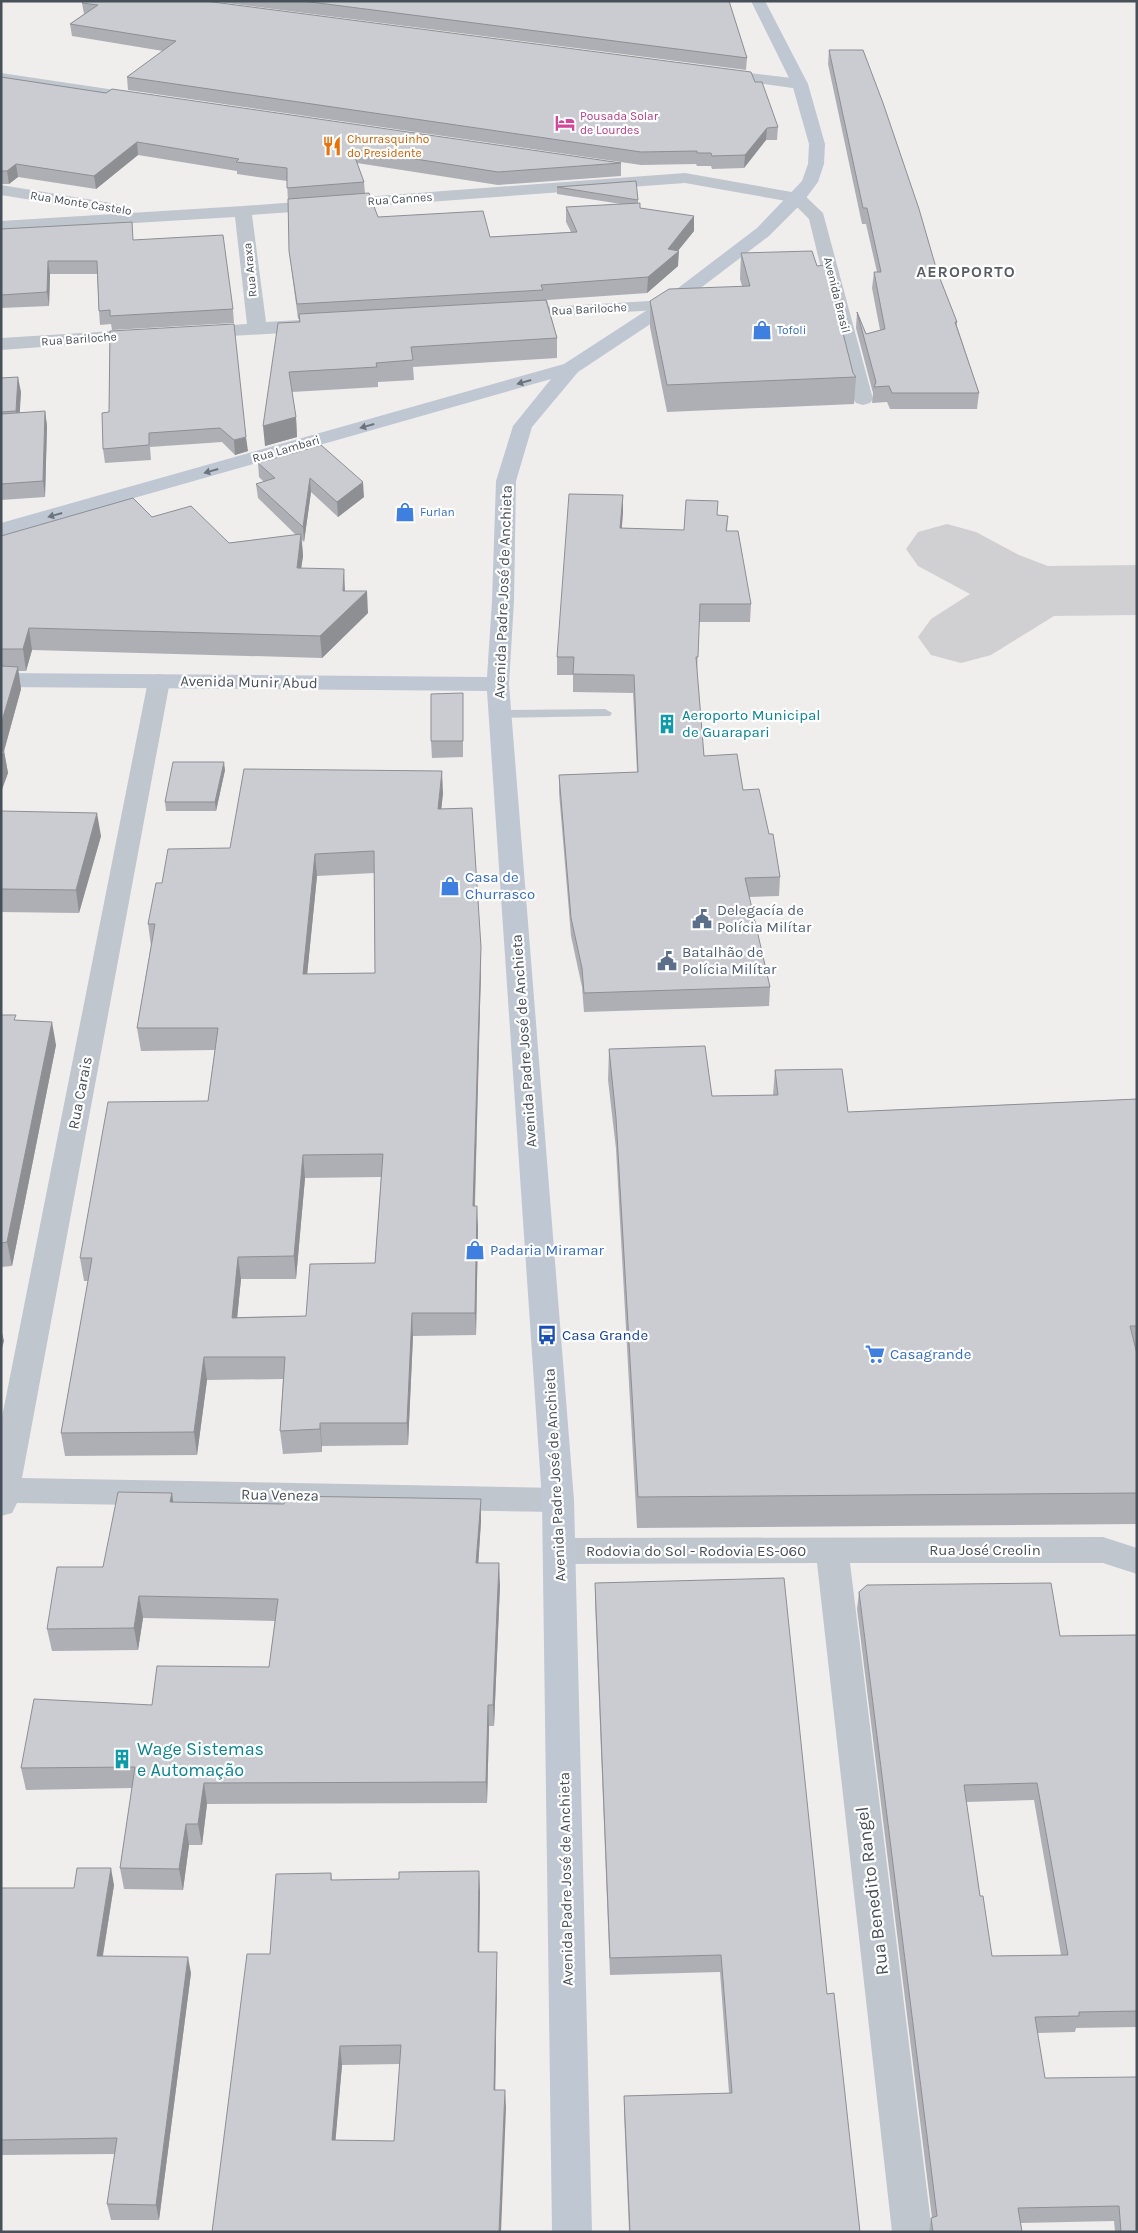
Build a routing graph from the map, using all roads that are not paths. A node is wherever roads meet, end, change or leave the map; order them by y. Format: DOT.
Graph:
graph roads {
  1 [pos="758,1"];
  2 [pos="701,72"];
  3 [pos="1,78"];
  4 [pos="800,84"];
  5 [pos="158,101"];
  6 [pos="616,168"];
  7 [pos="685,178"];
  8 [pos="1,190"];
  9 [pos="797,198"];
  10 [pos="243,211"];
  11 [pos="161,216"];
  12 [pos="1,226"];
  13 [pos="667,305"];
  14 [pos="491,315"];
  15 [pos="335,324"];
  16 [pos="256,328"];
  17 [pos="1,344"];
  18 [pos="570,368"];
  19 [pos="863,399"];
  20 [pos="1,530"];
  21 [pos="1,680"];
  22 [pos="159,681"];
  23 [pos="498,684"];
  24 [pos="605,713"];
  25 [pos="500,714"];
  26 [pos="2,1495"];
  27 [pos="558,1500"];
  28 [pos="832,1550"];
  29 [pos="560,1552"];
  30 [pos="1137,1561"];
  31 [pos="572,2232"];
  32 [pos="912,2232"];
  1 -- 4 [label="main road, Avenida Padre José de Anchieta"];
  2 -- 4 [label="street"];
  3 -- 5 [label="street"];
  4 -- 9 [label="main road, Avenida Padre José de Anchieta"];
  6 -- 7 [label="street"];
  7 -- 9 [label="street, Rua Cannes"];
  7 -- 10 [label="street, Rua Cannes"];
  8 -- 11 [label="street, Rua Monte Castelo"];
  9 -- 13 [label="main road, Avenida Padre José de Anchieta"];
  9 -- 19 [label="street, Avenida Brasil"];
  10 -- 11 [label="street, Rua Cannes"];
  10 -- 16 [label="street, Rua Araxa"];
  11 -- 12 [label="street, Rua Cannes"];
  13 -- 14 [label="street, Rua Bariloche"];
  13 -- 18 [label="main road, Avenida Padre José de Anchieta"];
  15 -- 16 [label="street, Rua Bariloche"];
  16 -- 17 [label="street, Rua Bariloche"];
  18 -- 20 [label="main road, Rua Lambari, one-way"];
  18 -- 23 [label="main road, Avenida Padre José de Anchieta"];
  21 -- 22 [label="main road, Avenida Munir Abud"];
  22 -- 23 [label="main road, Avenida Munir Abud"];
  22 -- 26 [label="street, Rua Carais"];
  23 -- 25 [label="main road, Avenida Padre José de Anchieta"];
  24 -- 25 [label="lane"];
  25 -- 27 [label="main road, Avenida Padre José de Anchieta"];
  26 -- 27 [label="street, Rua Veneza"];
  27 -- 29 [label="main road, Avenida Padre José de Anchieta"];
  28 -- 29 [label="street, Rodovia do Sol - Rodovia ES-060"];
  28 -- 30 [label="street, Rua José Creolin"];
  28 -- 32 [label="street, Rua Benedito Rangel"];
  29 -- 31 [label="main road, Avenida Padre José de Anchieta"];
}
